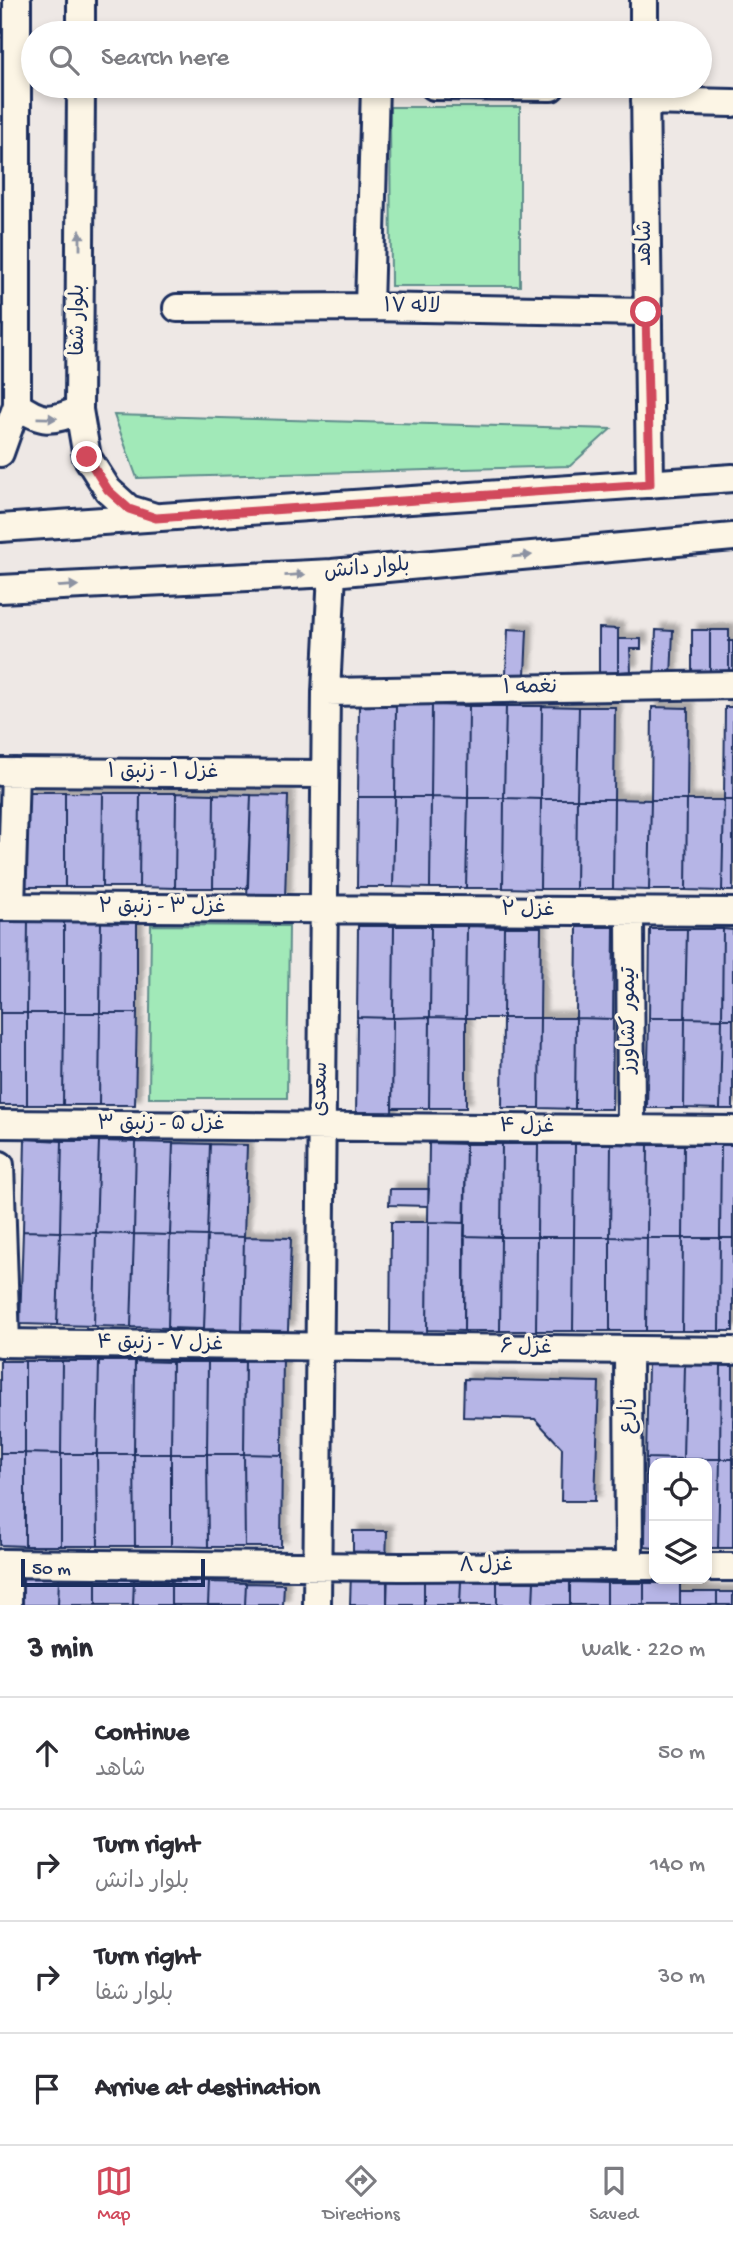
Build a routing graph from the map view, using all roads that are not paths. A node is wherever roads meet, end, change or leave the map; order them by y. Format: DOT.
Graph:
graph roads {
  1 [pos="18,0"];
  2 [pos="82,0"];
  3 [pos="644,0"];
  4 [pos="81,21"];
  5 [pos="645,21"];
  6 [pos="81,98"];
  7 [pos="375,98"];
  8 [pos="645,98"];
  9 [pos="684,98"];
  10 [pos="733,103"];
  11 [pos="369,307"];
  12 [pos="177,308"];
  13 [pos="646,312"];
  14 [pos="17,405"];
  15 [pos="79,410"];
  16 [pos="0,453"];
  17 [pos="733,478"];
  18 [pos="650,484"];
  19 [pos="156,518"];
  20 [pos="0,528"];
  21 [pos="733,537"];
  22 [pos="332,573"];
  23 [pos="0,589"];
  24 [pos="733,685"];
  25 [pos="326,692"];
  26 [pos="8,772"];
  27 [pos="326,774"];
  28 [pos="6,907"];
  29 [pos="324,910"];
  30 [pos="630,912"];
  31 [pos="733,912"];
  32 [pos="0,1124"];
  33 [pos="322,1125"];
  34 [pos="631,1129"];
  35 [pos="733,1130"];
  36 [pos="0,1166"];
  37 [pos="3,1343"];
  38 [pos="320,1347"];
  39 [pos="628,1350"];
  40 [pos="733,1351"];
  41 [pos="4,1563"];
  42 [pos="641,1566"];
  43 [pos="317,1567"];
  44 [pos="712,1567"];
  45 [pos="733,1567"];
  46 [pos="8,1605"];
  47 [pos="317,1605"];
  1 -- 14 [label="street"];
  2 -- 4 [label="street"];
  3 -- 5 [label="street"];
  15 -- 6 [label="street, بلوار شفا, one-way"];
  7 -- 11 [label="street"];
  8 -- 13 [label="street, شاهد"];
  9 -- 10 [label="street"];
  11 -- 12 [label="street, لاله ۱۷"];
  11 -- 13 [label="street, لاله ۱۷"];
  13 -- 18 [label="street, شاهد"];
  14 -- 15 [label="street, one-way"];
  14 -- 16 [label="street"];
  15 -- 19 [label="street, بلوار شفا"];
  17 -- 18 [label="street"];
  18 -- 19 [label="street"];
  19 -- 20 [label="street"];
  22 -- 21 [label="street, بلوار دانش, one-way"];
  23 -- 22 [label="street, بلوار دانش, one-way"];
  22 -- 25 [label="street, سعدی"];
  24 -- 25 [label="street, نغمه ۱"];
  25 -- 27 [label="street, سعدی"];
  26 -- 27 [label="street, غزل ۱ - زنبق ۱"];
  26 -- 28 [label="street"];
  27 -- 29 [label="street, سعدی"];
  28 -- 29 [label="street, غزل ۳ - زنبق ۲"];
  29 -- 30 [label="street, غزل ۲"];
  29 -- 33 [label="street, سعدی"];
  30 -- 31 [label="street, غزل ۲"];
  30 -- 34 [label="street, تیمور کشاورز"];
  32 -- 33 [label="street, غزل ۵ - زنبق ۳"];
  33 -- 34 [label="street, غزل ۴"];
  33 -- 38 [label="street, سعدی"];
  34 -- 35 [label="street, غزل ۴"];
  36 -- 37 [label="street"];
  37 -- 38 [label="street, غزل ۷ - زنبق ۴"];
  38 -- 39 [label="street, غزل ۶"];
  38 -- 43 [label="street, سعدی"];
  39 -- 40 [label="street, غزل ۶"];
  39 -- 42 [label="street, زارع"];
  41 -- 43 [label="street, غزل ۸"];
  41 -- 46 [label="street"];
  42 -- 43 [label="street, غزل ۸"];
  43 -- 47 [label="street, سعدی"];
  44 -- 45 [label="street"];
}
